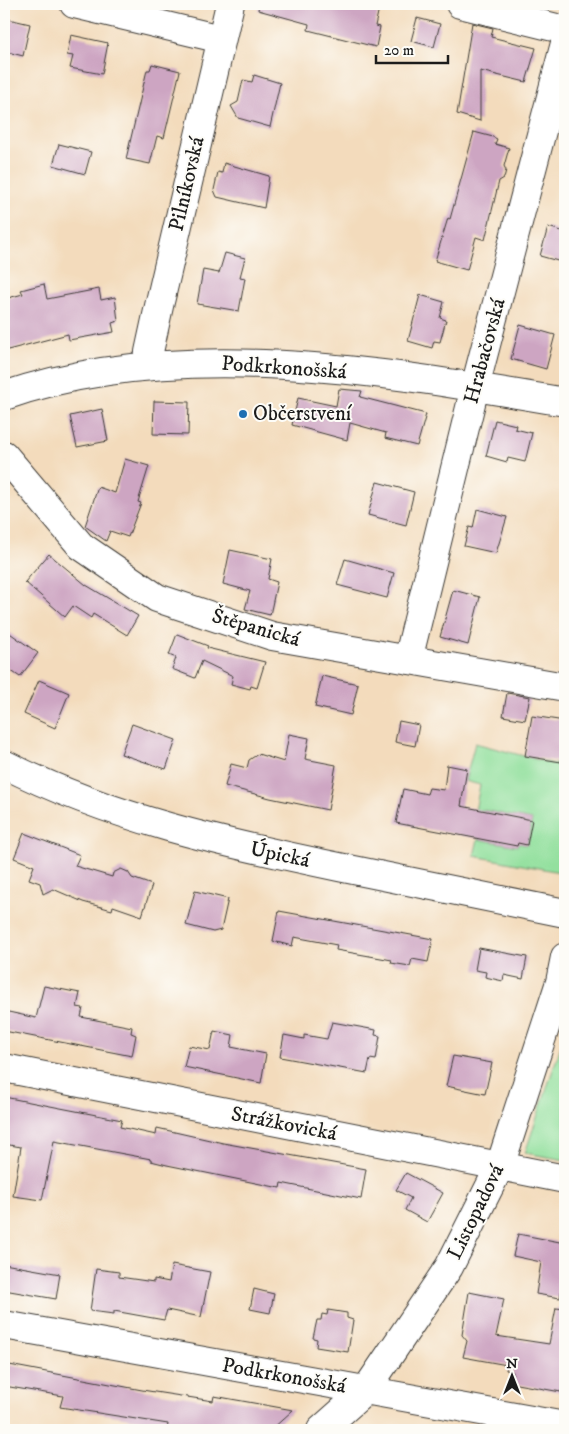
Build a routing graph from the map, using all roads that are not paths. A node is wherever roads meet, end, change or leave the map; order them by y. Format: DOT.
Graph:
graph roads {
  1 [pos="74,4"];
  2 [pos="230,4"];
  3 [pos="460,4"];
  4 [pos="565,30"];
  5 [pos="221,39"];
  6 [pos="565,43"];
  7 [pos="150,365"];
  8 [pos="475,387"];
  9 [pos="4,396"];
  10 [pos="565,402"];
  11 [pos="4,456"];
  12 [pos="408,660"];
  13 [pos="565,687"];
  14 [pos="4,764"];
  15 [pos="565,913"];
  16 [pos="565,957"];
  17 [pos="4,1068"];
  18 [pos="500,1166"];
  19 [pos="565,1179"];
  20 [pos="4,1325"];
  21 [pos="366,1390"];
  22 [pos="565,1426"];
  23 [pos="321,1430"];
  1 -- 5 [label="street"];
  2 -- 5 [label="street, Pilníkovská"];
  3 -- 4 [label="street"];
  5 -- 7 [label="street, Pilníkovská"];
  6 -- 8 [label="street, Hrabačovská"];
  7 -- 8 [label="street, Podkrkonošská"];
  7 -- 9 [label="street, Podkrkonošská"];
  8 -- 10 [label="street, Podkrkonošská"];
  8 -- 12 [label="street, Hrabačovská"];
  11 -- 12 [label="street, Štěpanická"];
  12 -- 13 [label="street, Štěpanická"];
  14 -- 15 [label="street, Úpická"];
  16 -- 18 [label="street, Listopadová"];
  17 -- 18 [label="street, Strážkovická"];
  18 -- 19 [label="street, Strážkovická"];
  18 -- 21 [label="street, Listopadová"];
  20 -- 21 [label="street, Podkrkonošská"];
  21 -- 22 [label="street, Podkrkonošská"];
  21 -- 23 [label="street, Listopadová"];
}
